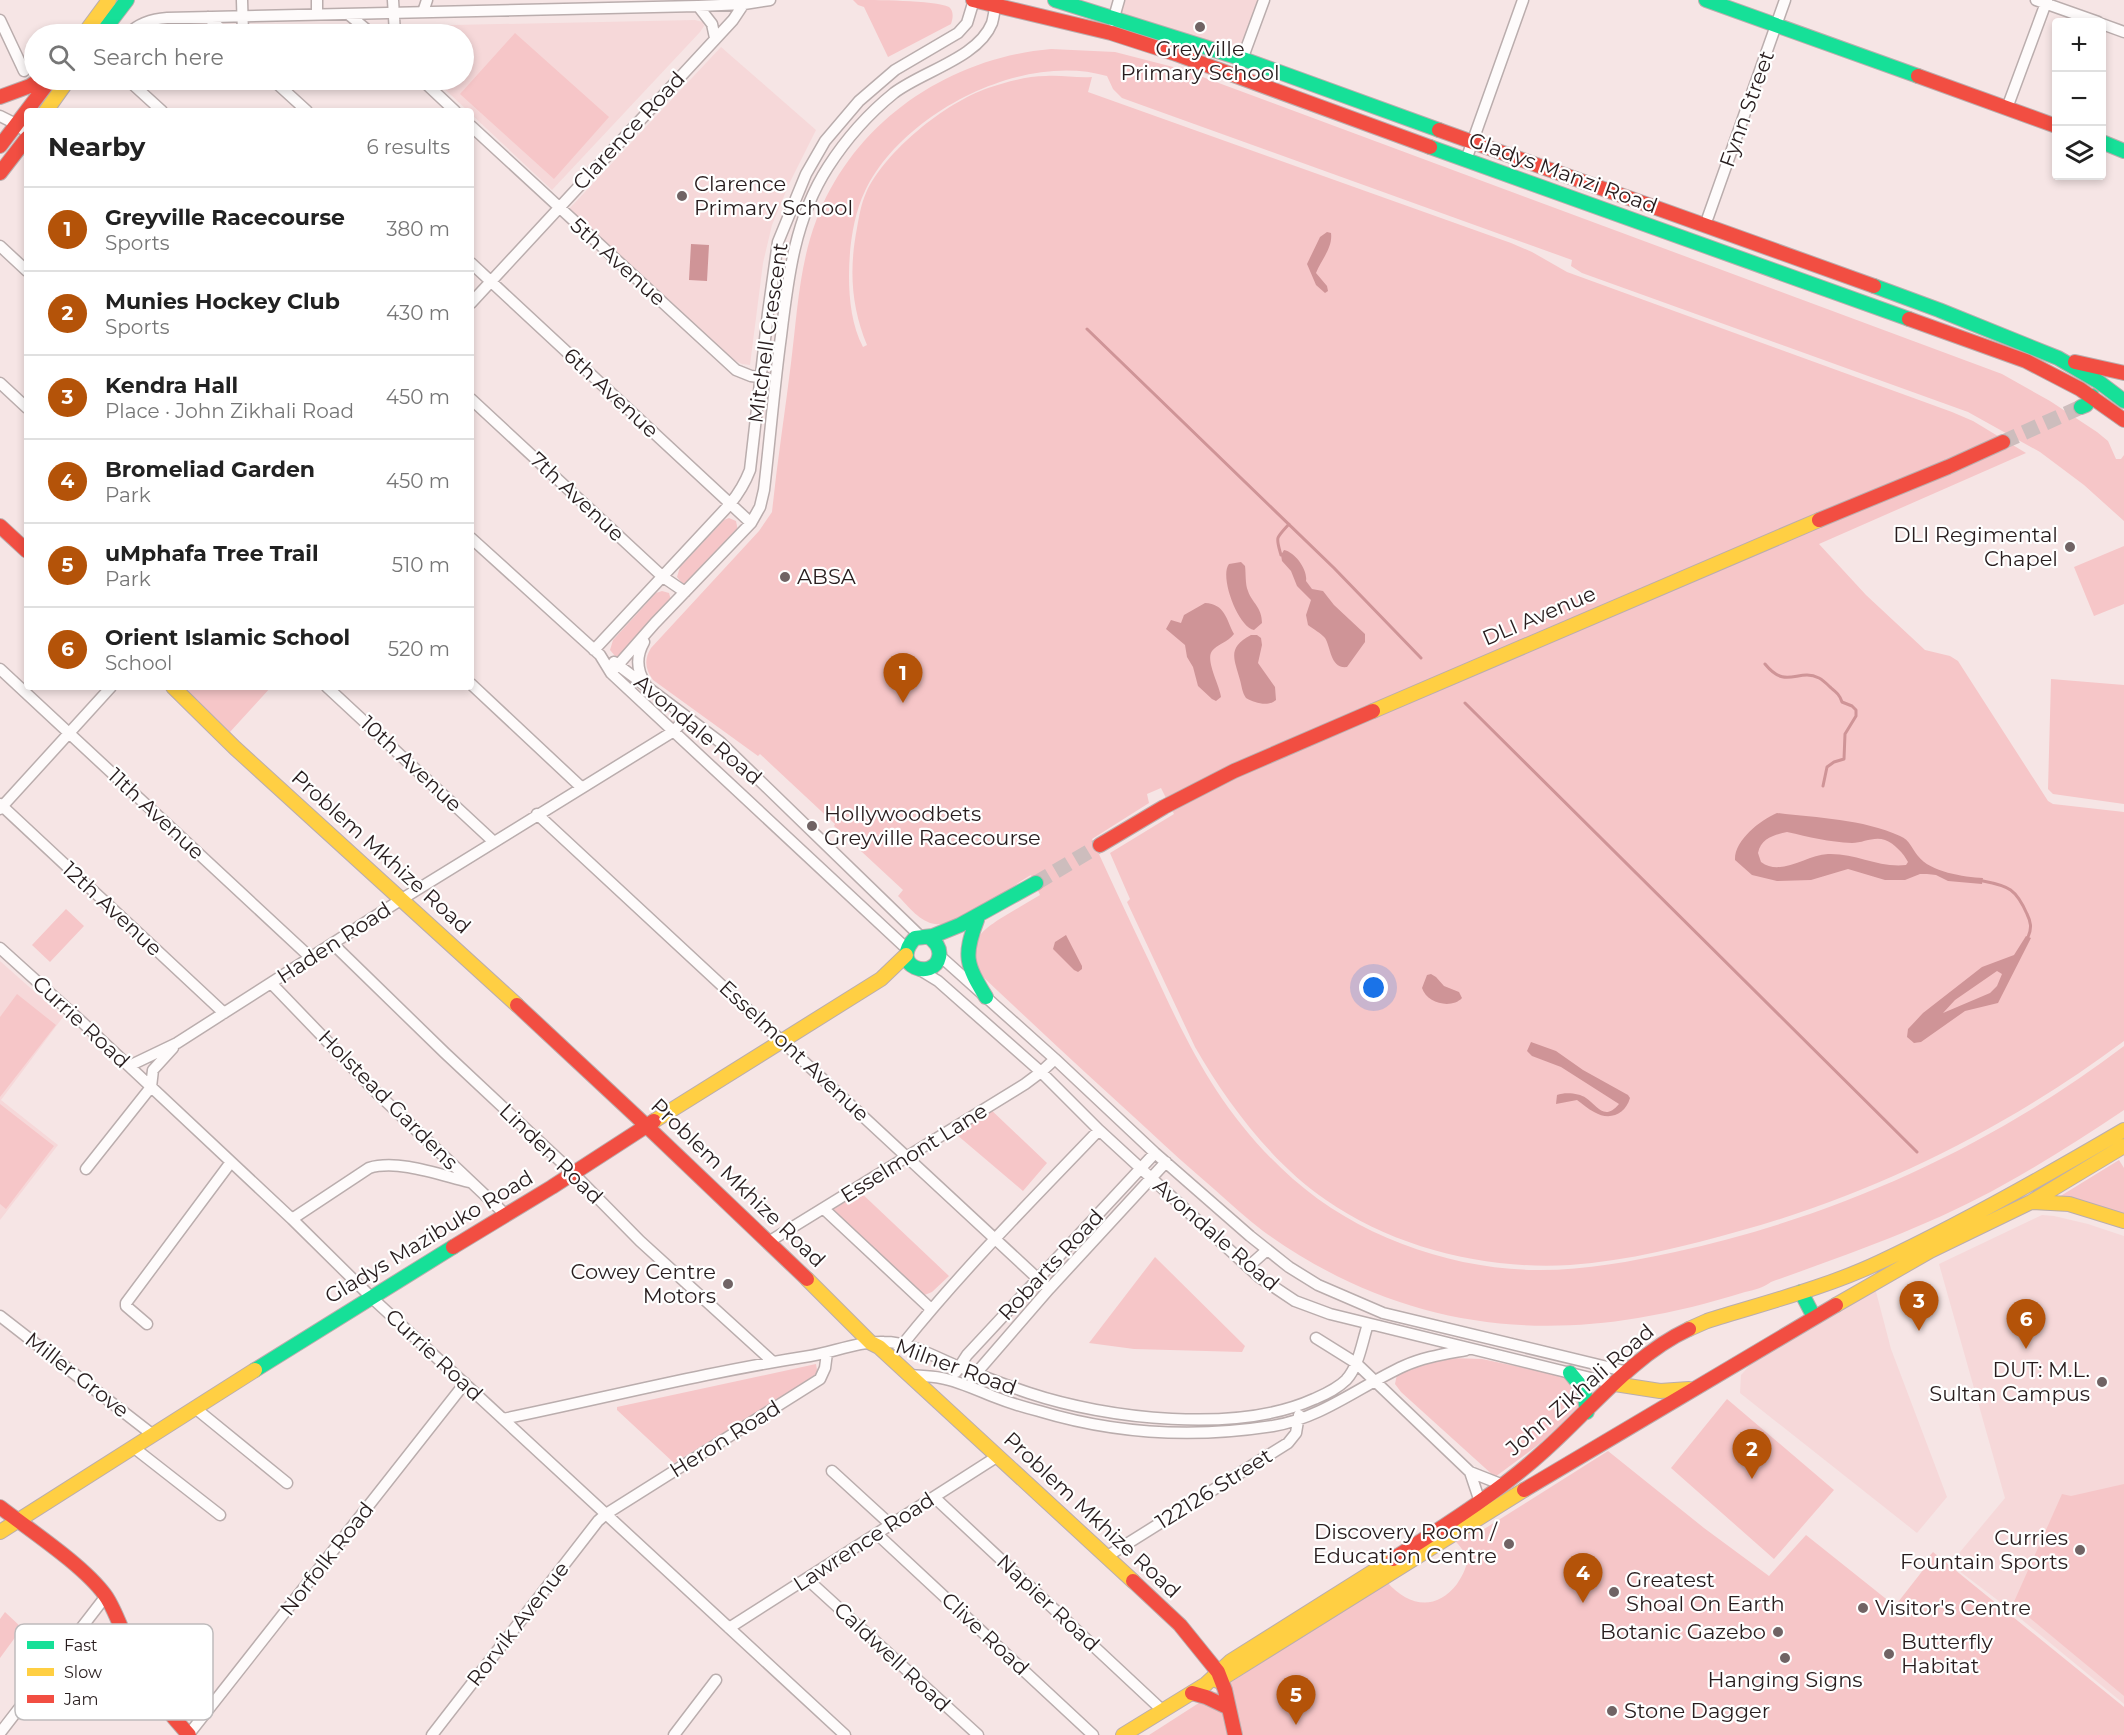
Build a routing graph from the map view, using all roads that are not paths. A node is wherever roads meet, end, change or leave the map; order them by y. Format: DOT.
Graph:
graph roads {
  1 [pos="109,0"];
  2 [pos="127,0"];
  3 [pos="242,0"];
  4 [pos="317,0"];
  5 [pos="393,0"];
  6 [pos="427,0"];
  7 [pos="770,0"];
  8 [pos="974,0"];
  9 [pos="1055,0"];
  10 [pos="1119,0"];
  11 [pos="1264,0"];
  12 [pos="1523,0"];
  13 [pos="1706,0"];
  14 [pos="1785,0"];
  15 [pos="2043,1"];
  16 [pos="745,2"];
  17 [pos="996,3"];
  18 [pos="585,4"];
  19 [pos="698,6"];
  20 [pos="393,12"];
  21 [pos="423,12"];
  22 [pos="348,14"];
  23 [pos="317,15"];
  24 [pos="208,17"];
  25 [pos="243,17"];
  26 [pos="1114,17"];
  27 [pos="2087,18"];
  28 [pos="0,20"];
  29 [pos="91,24"];
  30 [pos="109,24"];
  31 [pos="140,24"];
  32 [pos="215,24"];
  33 [pos="243,24"];
  34 [pos="360,24"];
  35 [pos="394,24"];
  36 [pos="1777,25"];
  37 [pos="2106,25"];
  38 [pos="2124,32"];
  39 [pos="1111,33"];
  40 [pos="715,38"];
  41 [pos="916,58"];
  42 [pos="1243,59"];
  43 [pos="24,71"];
  44 [pos="925,74"];
  45 [pos="1236,76"];
  46 [pos="24,88"];
  47 [pos="42,90"];
  48 [pos="61,90"];
  49 [pos="139,90"];
  50 [pos="284,90"];
  51 [pos="433,90"];
  52 [pos="0,97"];
  53 [pos="28,108"];
  54 [pos="48,108"];
  55 [pos="159,108"];
  56 [pos="304,108"];
  57 [pos="452,108"];
  58 [pos="2007,108"];
  59 [pos="24,114"];
  60 [pos="0,116"];
  61 [pos="16,124"];
  62 [pos="2052,125"];
  63 [pos="474,129"];
  64 [pos="24,131"];
  65 [pos="828,136"];
  66 [pos="24,142"];
  67 [pos="1472,142"];
  68 [pos="2106,144"];
  69 [pos="0,146"];
  70 [pos="841,147"];
  71 [pos="2124,151"];
  72 [pos="1466,160"];
  73 [pos="0,173"];
  74 [pos="558,208"];
  75 [pos="1706,222"];
  76 [pos="1697,244"];
  77 [pos="0,246"];
  78 [pos="474,266"];
  79 [pos="24,268"];
  80 [pos="491,282"];
  81 [pos="474,300"];
  82 [pos="1939,310"];
  83 [pos="1933,327"];
  84 [pos="2058,358"];
  85 [pos="2124,373"];
  86 [pos="760,377"];
  87 [pos="776,378"];
  88 [pos="0,383"];
  89 [pos="2124,384"];
  90 [pos="2109,389"];
  91 [pos="2123,400"];
  92 [pos="474,402"];
  93 [pos="2086,403"];
  94 [pos="24,405"];
  95 [pos="2104,405"];
  96 [pos="2124,420"];
  97 [pos="2003,442"];
  98 [pos="730,504"];
  99 [pos="751,523"];
  100 [pos="0,526"];
  101 [pos="474,541"];
  102 [pos="24,548"];
  103 [pos="663,578"];
  104 [pos="685,592"];
  105 [pos="655,624"];
  106 [pos="597,653"];
  107 [pos="0,669"];
  108 [pos="615,669"];
  109 [pos="474,687"];
  110 [pos="108,690"];
  111 [pos="175,690"];
  112 [pos="330,690"];
  113 [pos="652,691"];
  114 [pos="686,717"];
  115 [pos="674,731"];
  116 [pos="70,733"];
  117 [pos="581,787"];
  118 [pos="1,807"];
  119 [pos="537,814"];
  120 [pos="494,842"];
  121 [pos="1100,845"];
  122 [pos="835,853"];
  123 [pos="822,870"];
  124 [pos="1036,883"];
  125 [pos="402,899"];
  126 [pos="990,910"];
  127 [pos="977,920"];
  128 [pos="924,937"];
  129 [pos="333,944"];
  130 [pos="0,948"];
  131 [pos="906,952"];
  132 [pos="940,953"];
  133 [pos="311,958"];
  134 [pos="917,969"];
  135 [pos="881,979"];
  136 [pos="271,984"];
  137 [pos="986,997"];
  138 [pos="224,1013"];
  139 [pos="782,1041"];
  140 [pos="177,1043"];
  141 [pos="1055,1059"];
  142 [pos="129,1066"];
  143 [pos="1041,1072"];
  144 [pos="151,1087"];
  145 [pos="648,1125"];
  146 [pos="1099,1130"];
  147 [pos="2121,1142"];
  148 [pos="1155,1153"];
  149 [pos="908,1157"];
  150 [pos="231,1162"];
  151 [pos="1166,1162"];
  152 [pos="86,1168"];
  153 [pos="1140,1168"];
  154 [pos="573,1173"];
  155 [pos="1151,1178"];
  156 [pos="472,1183"];
  157 [pos="2031,1202"];
  158 [pos="824,1209"];
  159 [pos="506,1215"];
  160 [pos="292,1219"];
  161 [pos="2124,1221"];
  162 [pos="994,1239"];
  163 [pos="770,1241"];
  164 [pos="1267,1250"];
  165 [pos="1248,1267"];
  166 [pos="1037,1278"];
  167 [pos="1049,1289"];
  168 [pos="1801,1292"];
  169 [pos="371,1297"];
  170 [pos="931,1309"];
  171 [pos="0,1316"];
  172 [pos="1814,1317"];
  173 [pos="147,1324"];
  174 [pos="1368,1324"];
  175 [pos="1316,1338"];
  176 [pos="903,1344"];
  177 [pos="875,1345"];
  178 [pos="1469,1349"];
  179 [pos="827,1353"];
  180 [pos="772,1362"];
  181 [pos="1356,1363"];
  182 [pos="959,1367"];
  183 [pos="1631,1369"];
  184 [pos="976,1373"];
  185 [pos="1570,1373"];
  186 [pos="909,1375"];
  187 [pos="951,1380"];
  188 [pos="1375,1381"];
  189 [pos="465,1383"];
  190 [pos="1615,1384"];
  191 [pos="967,1386"];
  192 [pos="1695,1388"];
  193 [pos="1648,1390"];
  194 [pos="1045,1398"];
  195 [pos="1298,1406"];
  196 [pos="195,1408"];
  197 [pos="1041,1412"];
  198 [pos="1587,1412"];
  199 [pos="1145,1417"];
  200 [pos="503,1419"];
  201 [pos="1185,1419"];
  202 [pos="1300,1420"];
  203 [pos="1144,1431"];
  204 [pos="1185,1433"];
  205 [pos="153,1435"];
  206 [pos="133,1448"];
  207 [pos="998,1456"];
  208 [pos="832,1471"];
  209 [pos="1470,1472"];
  210 [pos="287,1483"];
  211 [pos="1503,1485"];
  212 [pos="934,1497"];
  213 [pos="1480,1502"];
  214 [pos="0,1507"];
  215 [pos="606,1514"];
  216 [pos="220,1515"];
  217 [pos="18,1520"];
  218 [pos="891,1525"];
  219 [pos="0,1532"];
  220 [pos="877,1534"];
  221 [pos="1106,1557"];
  222 [pos="807,1578"];
  223 [pos="106,1596"];
  224 [pos="84,1624"];
  225 [pos="118,1624"];
  226 [pos="729,1628"];
  227 [pos="1220,1676"];
  228 [pos="716,1680"];
  229 [pos="1192,1693"];
  230 [pos="213,1704"];
  231 [pos="1229,1708"];
  232 [pos="1162,1710"];
  233 [pos="15,1714"];
  234 [pos="175,1720"];
  235 [pos="201,1720"];
  236 [pos="0,1733"];
  237 [pos="189,1735"];
  238 [pos="432,1735"];
  239 [pos="674,1735"];
  240 [pos="845,1735"];
  241 [pos="978,1735"];
  242 [pos="1093,1735"];
  243 [pos="1123,1735"];
  244 [pos="1235,1735"];
  1 -- 29 [label="main road"];
  2 -- 30 [label="main road"];
  3 -- 25 [label="street"];
  4 -- 23 [label="street"];
  5 -- 20 [label="street"];
  6 -- 21 [label="street"];
  7 -- 16 [label="street"];
  8 -- 17 [label="main road, Gladys Manzi Road"];
  8 -- 41 [label="street, Mitchell Crescent"];
  9 -- 26 [label="main road, Gladys Manzi Road"];
  10 -- 26 [label="street"];
  11 -- 42 [label="street"];
  12 -- 67 [label="street"];
  13 -- 36 [label="main road"];
  14 -- 36 [label="street, Fynn Street"];
  15 -- 27 [label="street"];
  15 -- 58 [label="street"];
  16 -- 19 [label="street"];
  16 -- 40 [label="street, Clarence Road"];
  17 -- 39 [label="main road, Gladys Manzi Road"];
  17 -- 44 [label="street, Mitchell Crescent"];
  18 -- 19 [label="street"];
  18 -- 21 [label="street"];
  19 -- 40 [label="street"];
  20 -- 21 [label="street"];
  20 -- 22 [label="street"];
  20 -- 35 [label="street"];
  22 -- 23 [label="street"];
  22 -- 34 [label="street"];
  23 -- 25 [label="street"];
  24 -- 25 [label="street"];
  24 -- 31 [label="street"];
  24 -- 32 [label="street"];
  25 -- 33 [label="street"];
  26 -- 39 [label="street"];
  26 -- 42 [label="main road, Gladys Manzi Road"];
  28 -- 43 [label="street"];
  36 -- 58 [label="main road"];
  36 -- 75 [label="street, Fynn Street"];
  37 -- 38 [label="street"];
  39 -- 45 [label="main road, Gladys Manzi Road"];
  40 -- 74 [label="street, Clarence Road"];
  41 -- 44 [label="street"];
  41 -- 65 [label="street, Mitchell Crescent"];
  42 -- 45 [label="street"];
  42 -- 67 [label="main road, Gladys Manzi Road"];
  44 -- 70 [label="street, Mitchell Crescent"];
  45 -- 72 [label="main road, Gladys Manzi Road"];
  46 -- 52 [label="main road"];
  47 -- 53 [label="main road"];
  48 -- 54 [label="main road"];
  49 -- 55 [label="street"];
  50 -- 56 [label="street"];
  51 -- 57 [label="street"];
  58 -- 62 [label="main road"];
  59 -- 61 [label="main road"];
  60 -- 61 [label="street"];
  61 -- 64 [label="street"];
  61 -- 69 [label="main road"];
  63 -- 74 [label="street, 5th Avenue"];
  65 -- 70 [label="street"];
  65 -- 86 [label="street, Mitchell Crescent"];
  66 -- 73 [label="main road"];
  67 -- 72 [label="street"];
  67 -- 75 [label="main road, Gladys Manzi Road"];
  68 -- 71 [label="main road"];
  70 -- 87 [label="street, Mitchell Crescent"];
  72 -- 76 [label="main road, Gladys Manzi Road"];
  74 -- 80 [label="street, Clarence Road"];
  74 -- 86 [label="street, 5th Avenue"];
  75 -- 76 [label="main road"];
  75 -- 82 [label="main road, Gladys Manzi Road"];
  76 -- 83 [label="main road, Gladys Manzi Road"];
  77 -- 79 [label="street"];
  78 -- 80 [label="street, 6th Avenue"];
  80 -- 81 [label="street, Clarence Road"];
  80 -- 98 [label="street, 6th Avenue"];
  82 -- 83 [label="main road"];
  82 -- 84 [label="main road, Gladys Manzi Road"];
  83 -- 93 [label="main road, Gladys Manzi Road"];
  84 -- 85 [label="main road"];
  84 -- 90 [label="main road, Gladys Manzi Road"];
  86 -- 87 [label="street, 5th Avenue"];
  86 -- 98 [label="street, Mitchell Crescent"];
  87 -- 99 [label="street, Mitchell Crescent"];
  88 -- 94 [label="street"];
  89 -- 90 [label="main road"];
  90 -- 91 [label="main road, Gladys Manzi Road"];
  90 -- 93 [label="main road"];
  91 -- 95 [label="main road"];
  92 -- 103 [label="street, 7th Avenue"];
  93 -- 95 [label="main road"];
  95 -- 96 [label="main road"];
  97 -- 121 [label="main road, DLI Avenue"];
  98 -- 99 [label="street, 6th Avenue"];
  98 -- 103 [label="street, Mitchell Crescent"];
  99 -- 104 [label="street, Mitchell Crescent"];
  100 -- 102 [label="main road"];
  101 -- 106 [label="street, Avondale Road"];
  103 -- 104 [label="street, 7th Avenue"];
  103 -- 106 [label="street, Mitchell Crescent"];
  104 -- 105 [label="street, Mitchell Crescent"];
  105 -- 108 [label="street, Mitchell Crescent"];
  105 -- 113 [label="street, Mitchell Crescent"];
  106 -- 108 [label="street, Avondale Road"];
  107 -- 116 [label="street, 11th Avenue"];
  108 -- 113 [label="street, Avondale Road"];
  108 -- 115 [label="street, Avondale Road"];
  109 -- 117 [label="street"];
  110 -- 116 [label="street"];
  111 -- 125 [label="main road, Problem Mkhize Road"];
  112 -- 120 [label="street, 10th Avenue"];
  113 -- 114 [label="street, Avondale Road"];
  114 -- 115 [label="street, Haden Road"];
  114 -- 122 [label="street, Avondale Road"];
  115 -- 117 [label="street, Haden Road"];
  115 -- 123 [label="street, Avondale Road"];
  116 -- 118 [label="street"];
  116 -- 133 [label="street, 11th Avenue"];
  117 -- 119 [label="street, Haden Road"];
  118 -- 138 [label="street, 12th Avenue"];
  119 -- 120 [label="street, Haden Road"];
  119 -- 139 [label="street, Esselmont Avenue"];
  120 -- 125 [label="street, Haden Road"];
  122 -- 123 [label="street"];
  122 -- 128 [label="street, Avondale Road"];
  123 -- 131 [label="street, Avondale Road"];
  124 -- 126 [label="main road"];
  125 -- 129 [label="street, Haden Road"];
  125 -- 145 [label="main road, Problem Mkhize Road"];
  126 -- 127 [label="main road"];
  126 -- 128 [label="main road"];
  127 -- 132 [label="main road"];
  127 -- 137 [label="main road"];
  128 -- 131 [label="main road"];
  128 -- 132 [label="main road"];
  129 -- 133 [label="street, Haden Road"];
  129 -- 154 [label="street, Linden Road"];
  130 -- 142 [label="street, Currie Road"];
  131 -- 134 [label="main road"];
  131 -- 135 [label="main road, Gladys Mazibuko Road"];
  132 -- 134 [label="main road"];
  132 -- 137 [label="street, Avondale Road"];
  133 -- 136 [label="street, Haden Road"];
  134 -- 135 [label="main road, Gladys Mazibuko Road"];
  134 -- 143 [label="street, Avondale Road"];
  135 -- 139 [label="main road, Gladys Mazibuko Road"];
  136 -- 138 [label="street, Haden Road"];
  136 -- 156 [label="street, Holstead Gardens"];
  137 -- 141 [label="street, Avondale Road"];
  138 -- 140 [label="street, Haden Road"];
  139 -- 145 [label="main road, Gladys Mazibuko Road"];
  139 -- 149 [label="street, Esselmont Avenue"];
  140 -- 142 [label="street, Haden Road"];
  140 -- 144 [label="street"];
  141 -- 143 [label="street, Esselmont Lane"];
  141 -- 148 [label="street, Avondale Road"];
  142 -- 144 [label="street, Currie Road"];
  143 -- 146 [label="street, Avondale Road"];
  143 -- 149 [label="street, Esselmont Lane"];
  144 -- 150 [label="street, Currie Road"];
  144 -- 152 [label="street"];
  145 -- 154 [label="main road, Gladys Mazibuko Road"];
  145 -- 163 [label="main road, Problem Mkhize Road"];
  146 -- 153 [label="street, Avondale Road"];
  146 -- 162 [label="street"];
  147 -- 157 [label="main road, John Zikhali Road"];
  147 -- 168 [label="main road, John Zikhali Road"];
  148 -- 151 [label="street, Avondale Road"];
  148 -- 153 [label="street, Robarts Road"];
  149 -- 158 [label="street, Esselmont Lane"];
  149 -- 162 [label="street, Esselmont Avenue"];
  150 -- 160 [label="street, Currie Road"];
  150 -- 173 [label="street"];
  151 -- 155 [label="street, Robarts Road"];
  151 -- 164 [label="street, Avondale Road"];
  153 -- 155 [label="street, Avondale Road"];
  153 -- 166 [label="street, Robarts Road"];
  154 -- 159 [label="main road, Gladys Mazibuko Road"];
  154 -- 180 [label="street, Linden Road"];
  155 -- 165 [label="street, Avondale Road"];
  155 -- 167 [label="street, Robarts Road"];
  156 -- 159 [label="street, Holstead Gardens"];
  156 -- 160 [label="street"];
  157 -- 161 [label="main road"];
  157 -- 172 [label="main road, John Zikhali Road"];
  158 -- 163 [label="street, Esselmont Lane"];
  158 -- 170 [label="street"];
  159 -- 169 [label="main road, Gladys Mazibuko Road"];
  160 -- 169 [label="street, Currie Road"];
  162 -- 166 [label="street, Esselmont Avenue"];
  162 -- 170 [label="street"];
  163 -- 177 [label="main road, Problem Mkhize Road"];
  164 -- 165 [label="street"];
  164 -- 183 [label="street, Avondale Road"];
  165 -- 174 [label="street, Avondale Road"];
  166 -- 167 [label="street, Esselmont Avenue"];
  166 -- 182 [label="street, Robarts Road"];
  167 -- 184 [label="street, Robarts Road"];
  168 -- 172 [label="main road"];
  168 -- 183 [label="main road, John Zikhali Road"];
  169 -- 189 [label="street, Currie Road"];
  169 -- 196 [label="main road, Gladys Mazibuko Road"];
  170 -- 176 [label="street"];
  171 -- 205 [label="street, Miller Grove"];
  172 -- 192 [label="main road, John Zikhali Road"];
  174 -- 178 [label="street, Avondale Road"];
  174 -- 181 [label="street, Milner Road"];
  175 -- 181 [label="street"];
  176 -- 177 [label="street, Milner Road"];
  176 -- 182 [label="street, Milner Road"];
  177 -- 179 [label="street, Milner Road"];
  177 -- 186 [label="main road, Problem Mkhize Road"];
  178 -- 185 [label="street, Avondale Road"];
  178 -- 188 [label="street, Milner Road"];
  179 -- 180 [label="street, Milner Road"];
  179 -- 215 [label="street, Heron Road"];
  180 -- 200 [label="street, Milner Road"];
  181 -- 188 [label="street"];
  181 -- 195 [label="street, Milner Road"];
  182 -- 184 [label="street, Milner Road"];
  182 -- 187 [label="street, Robarts Road"];
  183 -- 190 [label="main road, John Zikhali Road"];
  183 -- 193 [label="main road"];
  184 -- 191 [label="street, Robarts Road"];
  184 -- 194 [label="street, Milner Road"];
  185 -- 190 [label="street, Avondale Road"];
  185 -- 198 [label="main road"];
  186 -- 187 [label="street, Milner Road"];
  186 -- 207 [label="main road, Problem Mkhize Road"];
  187 -- 191 [label="street, Milner Road"];
  188 -- 202 [label="street, Milner Road"];
  188 -- 209 [label="street"];
  189 -- 200 [label="street, Currie Road"];
  189 -- 230 [label="street, Norfolk Road"];
  190 -- 193 [label="main road"];
  190 -- 198 [label="main road, John Zikhali Road"];
  191 -- 197 [label="street, Milner Road"];
  192 -- 193 [label="main road"];
  192 -- 227 [label="main road, John Zikhali Road"];
  194 -- 197 [label="street"];
  194 -- 199 [label="street, Milner Road"];
  195 -- 201 [label="street, Milner Road"];
  195 -- 202 [label="street"];
  196 -- 205 [label="main road, Gladys Mazibuko Road"];
  196 -- 210 [label="street"];
  197 -- 203 [label="street, Milner Road"];
  198 -- 211 [label="main road, John Zikhali Road"];
  199 -- 201 [label="street, Milner Road"];
  199 -- 203 [label="street"];
  200 -- 215 [label="street, Currie Road"];
  201 -- 204 [label="street"];
  202 -- 204 [label="street, Milner Road"];
  202 -- 221 [label="street, 122126 Street"];
  203 -- 204 [label="street, Milner Road"];
  205 -- 206 [label="main road, Gladys Mazibuko Road"];
  206 -- 216 [label="street"];
  206 -- 217 [label="main road, Gladys Mazibuko Road"];
  207 -- 212 [label="street, Lawrence Road"];
  207 -- 221 [label="main road, Problem Mkhize Road"];
  208 -- 218 [label="street"];
  209 -- 211 [label="street"];
  209 -- 213 [label="street"];
  211 -- 213 [label="main road, John Zikhali Road"];
  212 -- 218 [label="street, Lawrence Road"];
  212 -- 232 [label="street, Napier Road"];
  213 -- 227 [label="main road, John Zikhali Road"];
  214 -- 217 [label="main road"];
  215 -- 226 [label="street, Currie Road"];
  215 -- 238 [label="street, Rorvik Avenue"];
  217 -- 219 [label="main road, Gladys Mazibuko Road"];
  217 -- 223 [label="main road"];
  218 -- 220 [label="street, Lawrence Road"];
  220 -- 222 [label="street, Lawrence Road"];
  220 -- 242 [label="street, Clive Road"];
  221 -- 227 [label="main road, Problem Mkhize Road"];
  222 -- 226 [label="street, Lawrence Road"];
  222 -- 241 [label="street, Caldwell Road"];
  223 -- 224 [label="street"];
  223 -- 225 [label="main road"];
  226 -- 240 [label="street, Currie Road"];
  227 -- 229 [label="main road, John Zikhali Road"];
  227 -- 231 [label="main road, Problem Mkhize Road"];
  228 -- 239 [label="street"];
  229 -- 231 [label="main road"];
  229 -- 232 [label="main road, John Zikhali Road"];
  231 -- 244 [label="main road, Problem Mkhize Road"];
  232 -- 243 [label="main road, John Zikhali Road"];
  233 -- 236 [label="street"];
  234 -- 237 [label="main road"];
  235 -- 237 [label="street, Norfolk Road"];
}
